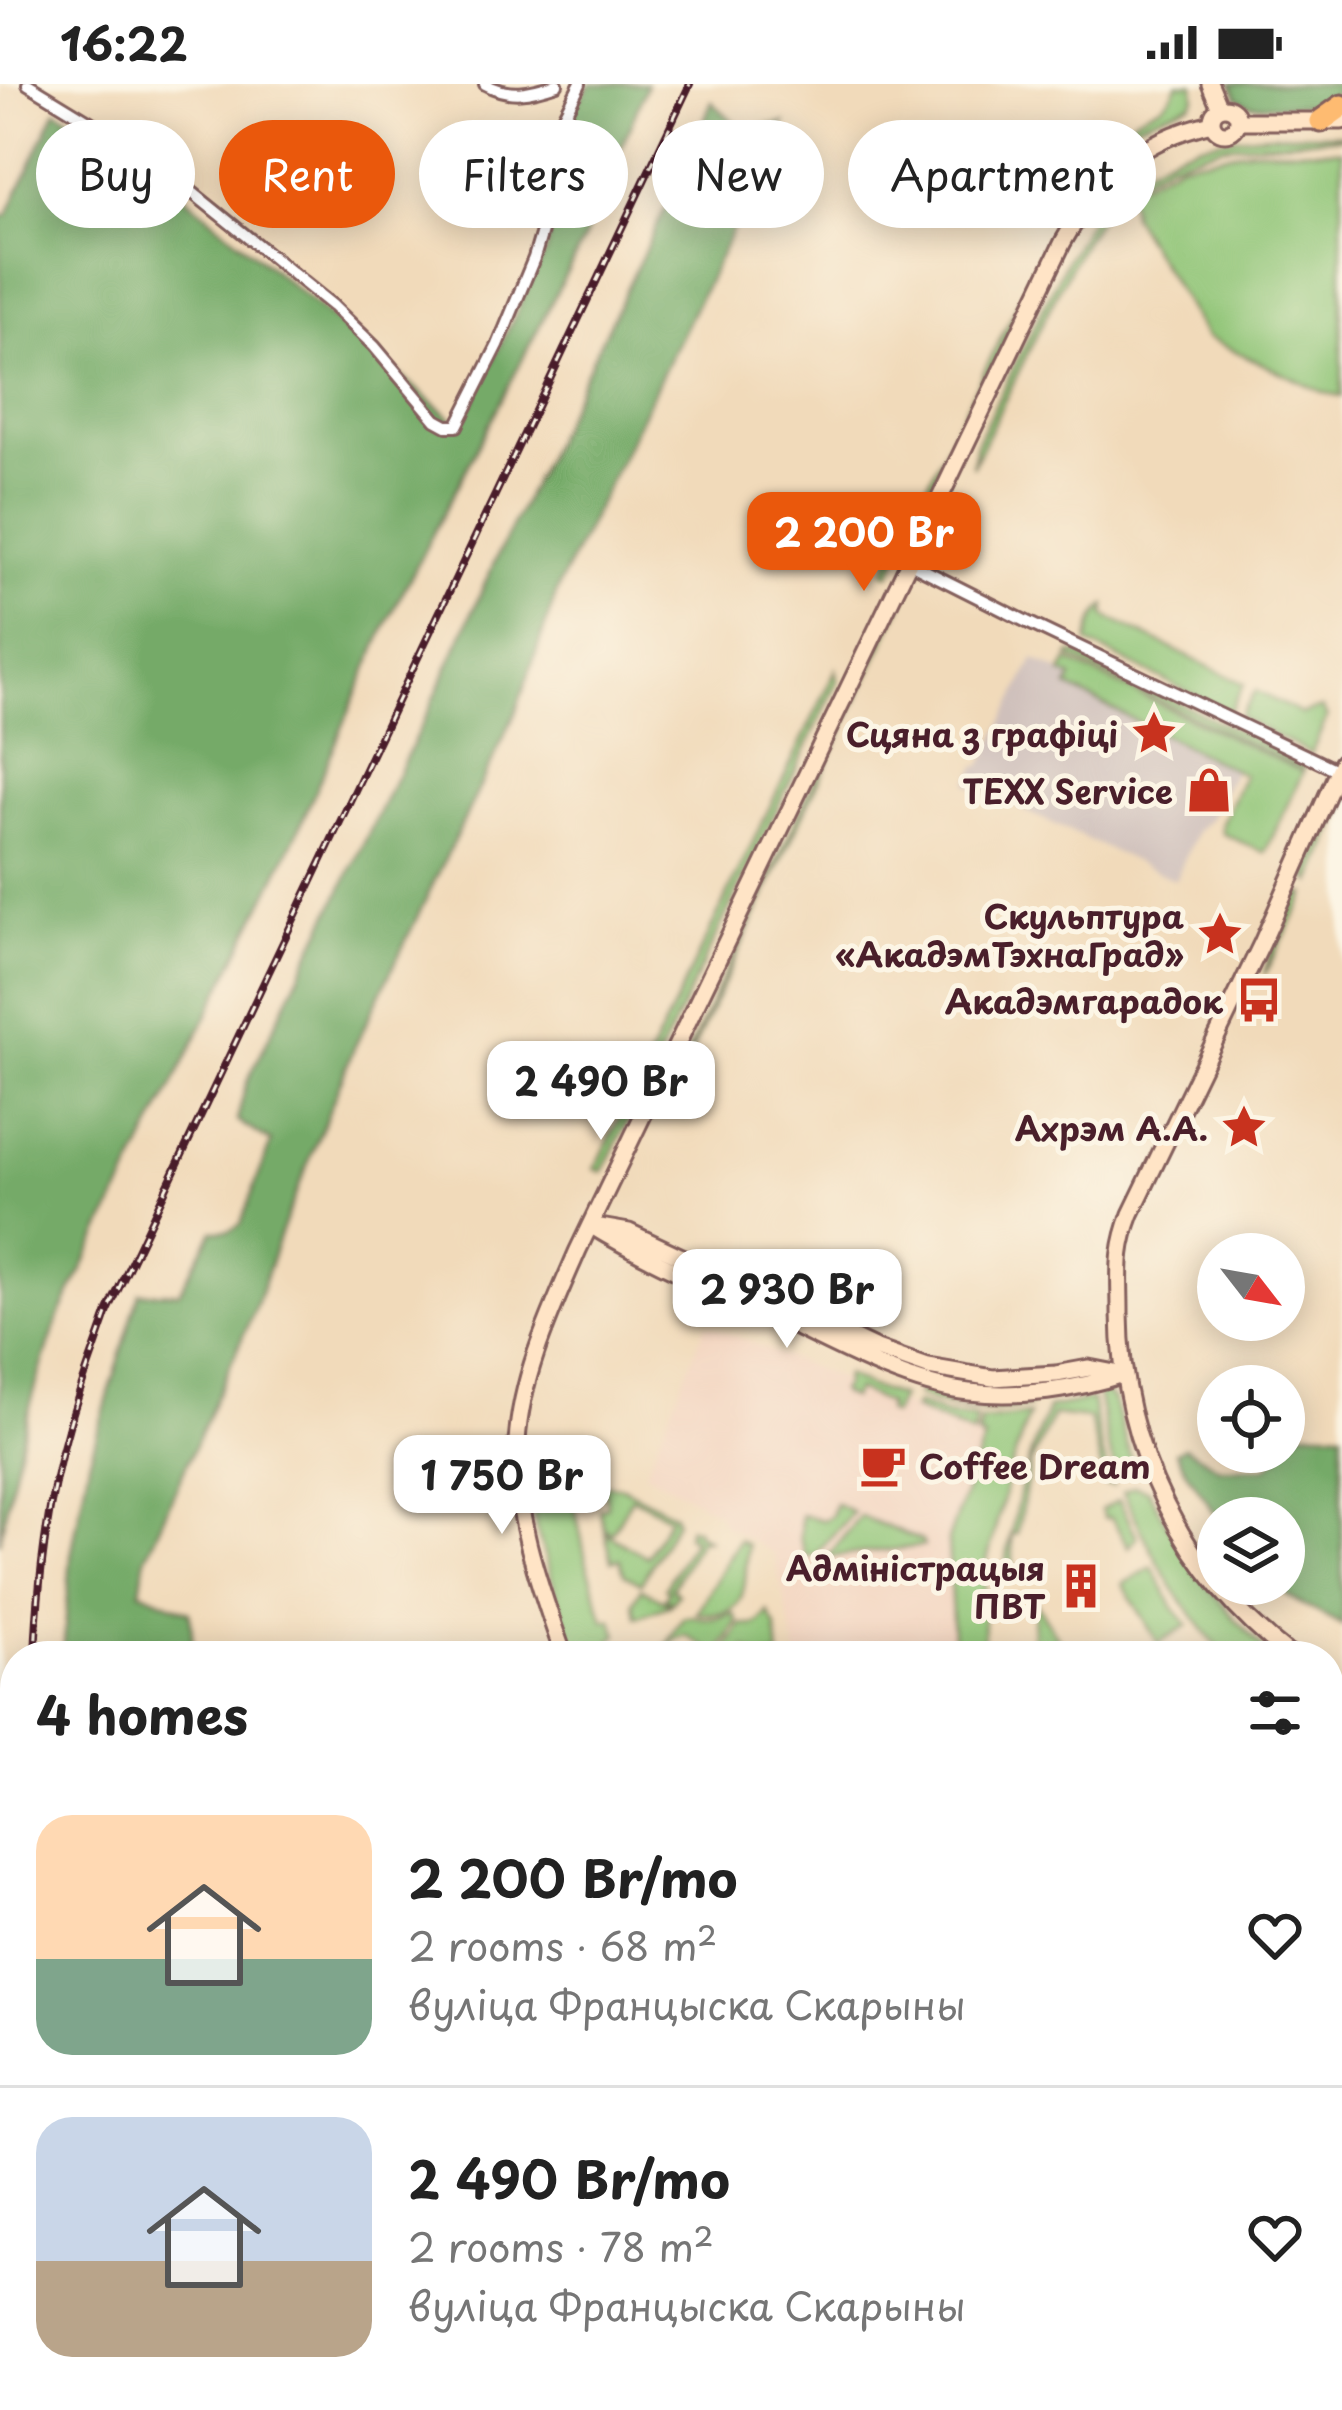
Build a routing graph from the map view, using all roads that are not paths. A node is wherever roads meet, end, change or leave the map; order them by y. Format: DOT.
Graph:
graph roads {
  1 [pos="28,84"];
  2 [pos="484,84"];
  3 [pos="556,84"];
  4 [pos="580,84"];
  5 [pos="1210,84"];
  6 [pos="1342,106"];
  7 [pos="1216,116"];
  8 [pos="1332,121"];
  9 [pos="908,562"];
  10 [pos="1340,766"];
  11 [pos="590,1225"];
  12 [pos="1124,1374"];
  13 [pos="559,1641"];
  14 [pos="1273,1641"];
  1 -- 4 [label="street"];
  2 -- 3 [label="street"];
  5 -- 7 [label="main road"];
  6 -- 8 [label="highway"];
  7 -- 8 [label="main road"];
  7 -- 9 [label="main road"];
  9 -- 10 [label="street"];
  9 -- 11 [label="main road"];
  10 -- 12 [label="main road"];
  11 -- 12 [label="main road"];
  11 -- 13 [label="main road"];
  12 -- 14 [label="main road"];
}
